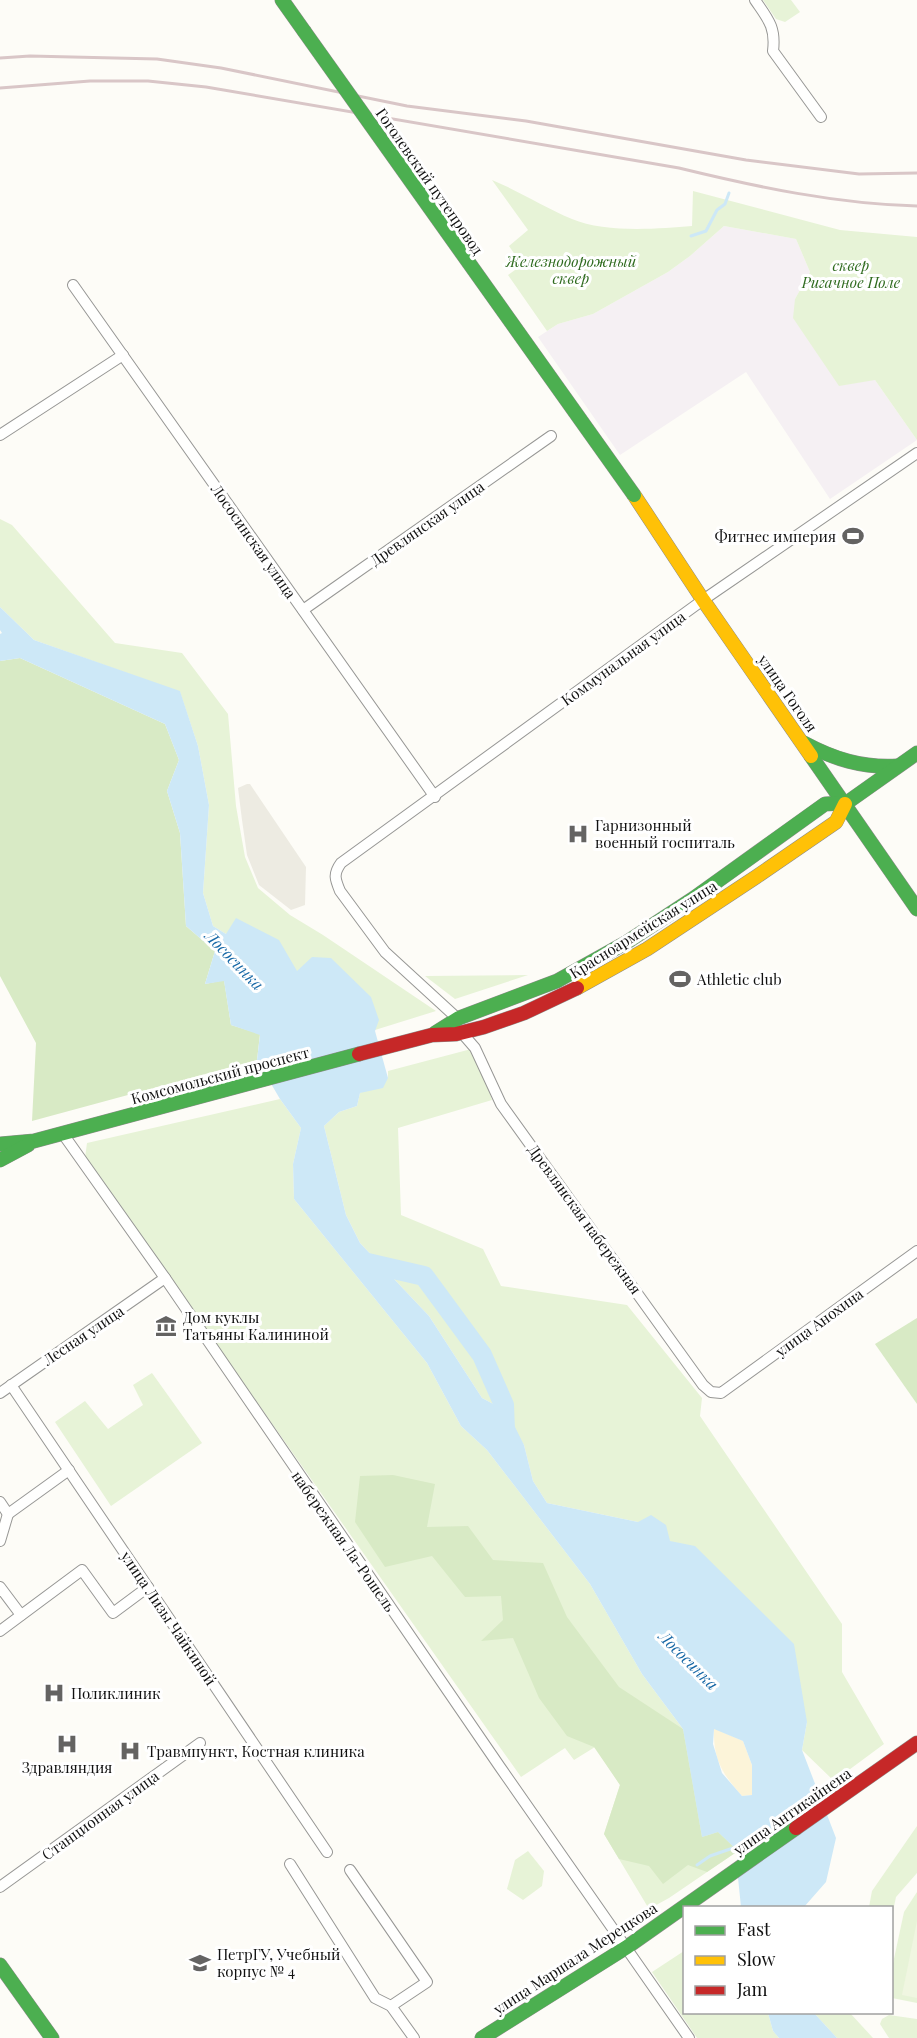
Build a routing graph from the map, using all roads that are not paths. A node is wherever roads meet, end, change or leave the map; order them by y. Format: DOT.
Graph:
graph roads {
  1 [pos="282,0"];
  2 [pos="755,0"];
  3 [pos="821,117"];
  4 [pos="73,285"];
  5 [pos="123,355"];
  6 [pos="0,435"];
  7 [pos="552,436"];
  8 [pos="917,453"];
  9 [pos="634,495"];
  10 [pos="703,600"];
  11 [pos="303,610"];
  12 [pos="802,741"];
  13 [pos="917,753"];
  14 [pos="897,766"];
  15 [pos="435,797"];
  16 [pos="845,803"];
  17 [pos="917,909"];
  18 [pos="458,1019"];
  19 [pos="462,1033"];
  20 [pos="432,1035"];
  21 [pos="413,1040"];
  22 [pos="63,1134"];
  23 [pos="34,1141"];
  24 [pos="0,1144"];
  25 [pos="0,1160"];
  26 [pos="917,1251"];
  27 [pos="165,1278"];
  28 [pos="11,1385"];
  29 [pos="0,1393"];
  30 [pos="721,1393"];
  31 [pos="69,1470"];
  32 [pos="0,1502"];
  33 [pos="8,1514"];
  34 [pos="0,1541"];
  35 [pos="0,1587"];
  36 [pos="148,1587"];
  37 [pos="21,1615"];
  38 [pos="0,1631"];
  39 [pos="200,1743"];
  40 [pos="917,1743"];
  41 [pos="327,1852"];
  42 [pos="290,1864"];
  43 [pos="350,1870"];
  44 [pos="0,1887"];
  45 [pos="685,1905"];
  46 [pos="683,1906"];
  47 [pos="627,1947"];
  48 [pos="0,1965"];
  49 [pos="391,2006"];
  50 [pos="52,2038"];
  51 [pos="414,2038"];
  52 [pos="482,2038"];
  53 [pos="689,2038"];
  1 -- 9 [label="main road, Гоголевский путепровод, bridge"];
  2 -- 3 [label="street"];
  4 -- 5 [label="street, Лососинская улица"];
  5 -- 6 [label="street"];
  5 -- 11 [label="street, Лососинская улица"];
  7 -- 11 [label="street, Древлянская улица"];
  8 -- 10 [label="street, Коммунальная улица"];
  9 -- 10 [label="main road, улица Гоголя"];
  10 -- 12 [label="main road, улица Гоголя"];
  10 -- 15 [label="street, Коммунальная улица"];
  11 -- 15 [label="street, Лососинская улица"];
  12 -- 14 [label="main road"];
  12 -- 16 [label="main road, улица Гоголя"];
  13 -- 14 [label="main road, Красноармейская улица"];
  14 -- 16 [label="main road, Красноармейская улица"];
  15 -- 18 [label="street, Коммунальная улица"];
  16 -- 17 [label="main road, улица Гоголя"];
  16 -- 18 [label="main road, Красноармейская улица"];
  16 -- 19 [label="main road, Красноармейская улица"];
  18 -- 20 [label="main road, Красноармейская улица"];
  19 -- 20 [label="main road, Красноармейская улица"];
  19 -- 30 [label="street, Древлянская набережная"];
  20 -- 21 [label="main road, Красноармейская улица"];
  21 -- 22 [label="main road, Комсомольский проспект"];
  22 -- 23 [label="main road, Комсомольский проспект"];
  22 -- 27 [label="street, набережная Ла-Рошель"];
  23 -- 24 [label="main road, Комсомольский проспект"];
  23 -- 25 [label="main road, Комсомольский проспект"];
  26 -- 30 [label="street, улица Анохина"];
  27 -- 28 [label="street, Лесная улица"];
  27 -- 47 [label="street, набережная Ла-Рошель"];
  28 -- 29 [label="street, Лесная улица"];
  28 -- 31 [label="street, улица Лизы Чайкиной"];
  31 -- 33 [label="street"];
  31 -- 36 [label="street, улица Лизы Чайкиной"];
  32 -- 33 [label="street"];
  33 -- 34 [label="street"];
  35 -- 37 [label="street"];
  36 -- 37 [label="street"];
  36 -- 41 [label="street, улица Лизы Чайкиной"];
  37 -- 38 [label="street"];
  39 -- 44 [label="street, Станционная улица"];
  40 -- 45 [label="main road, улица Антикайнена"];
  42 -- 49 [label="street"];
  43 -- 49 [label="street"];
  46 -- 47 [label="main road, улица Маршала Мерецкова"];
  47 -- 52 [label="main road, улица Маршала Мерецкова"];
  47 -- 53 [label="street, набережная Ла-Рошель"];
  48 -- 50 [label="main road"];
  49 -- 51 [label="street"];
}
